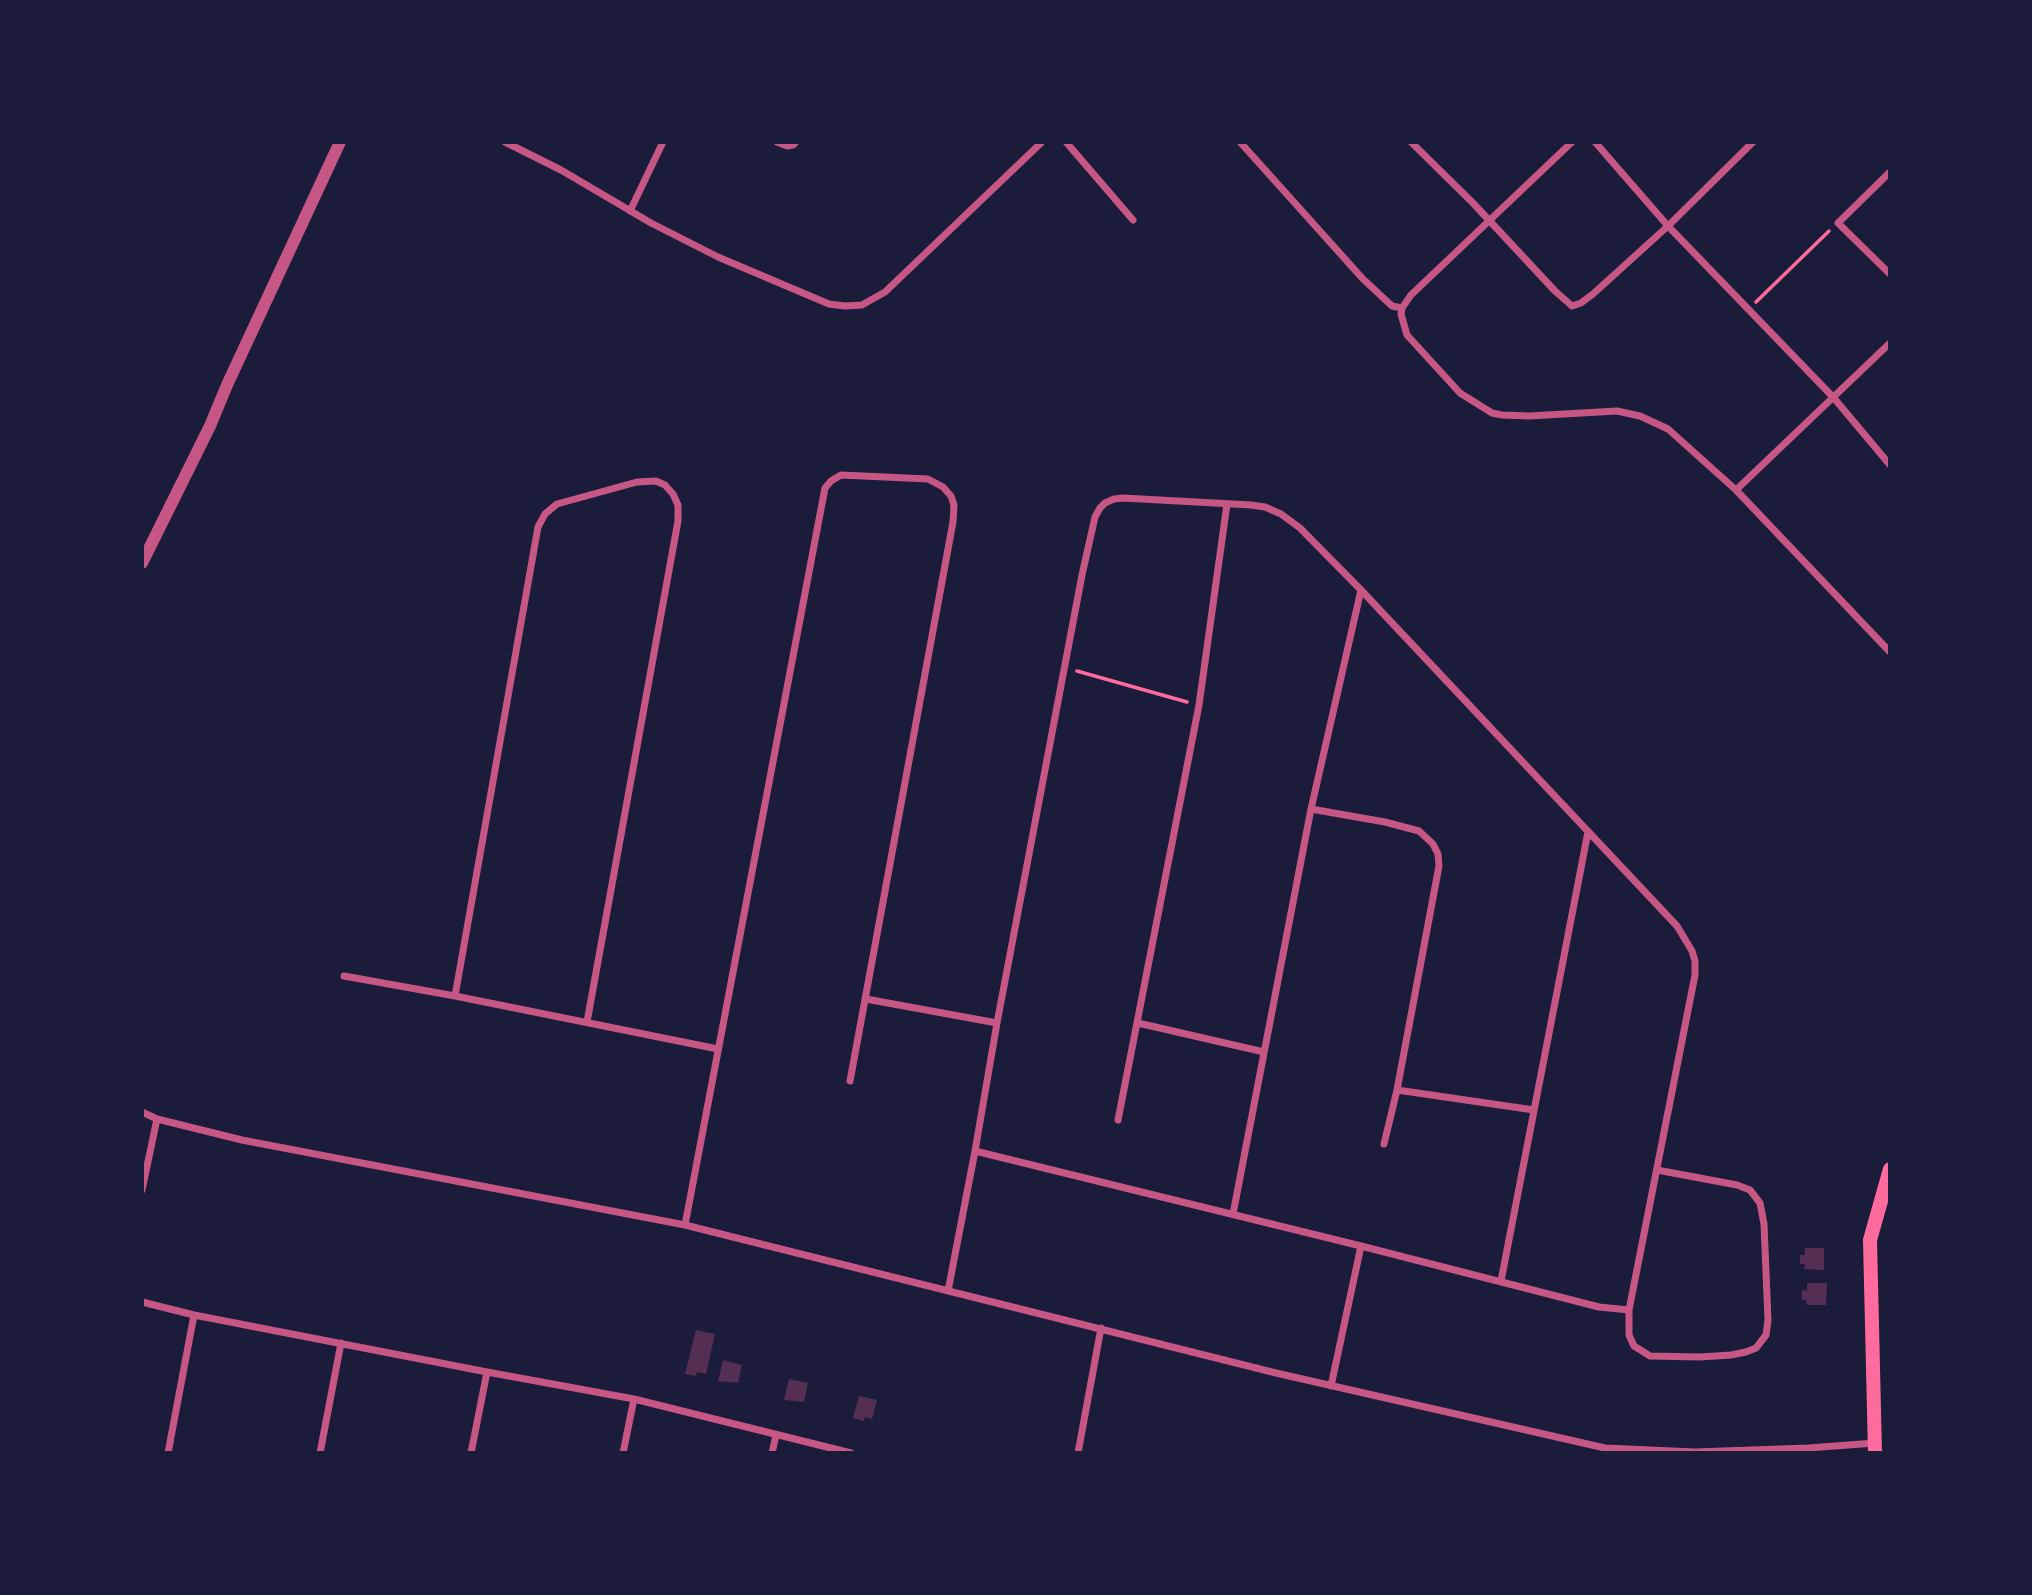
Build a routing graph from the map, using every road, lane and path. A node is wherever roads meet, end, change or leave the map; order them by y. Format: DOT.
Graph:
graph roads {
  1 [pos="340,142"];
  2 [pos="505,142"];
  3 [pos="663,142"];
  4 [pos="777,142"];
  5 [pos="796,142"];
  6 [pos="1042,142"];
  7 [pos="1066,142"];
  8 [pos="1240,142"];
  9 [pos="1411,142"];
  10 [pos="1572,142"];
  11 [pos="1595,142"];
  12 [pos="1753,142"];
  13 [pos="1890,173"];
  14 [pos="631,211"];
  15 [pos="1133,220"];
  16 [pos="1490,221"];
  17 [pos="1838,223"];
  18 [pos="1668,226"];
  19 [pos="1890,274"];
  20 [pos="1402,308"];
  21 [pos="1748,310"];
  22 [pos="1890,343"];
  23 [pos="1832,397"];
  24 [pos="1890,465"];
  25 [pos="1736,490"];
  26 [pos="1227,504"];
  27 [pos="142,563"];
  28 [pos="1361,590"];
  29 [pos="1890,652"];
  30 [pos="1066,668"];
  31 [pos="1199,705"];
  32 [pos="1311,809"];
  33 [pos="1588,832"];
  34 [pos="344,976"];
  35 [pos="455,996"];
  36 [pos="866,999"];
  37 [pos="587,1022"];
  38 [pos="997,1023"];
  39 [pos="1138,1023"];
  40 [pos="718,1049"];
  41 [pos="1264,1052"];
  42 [pos="850,1081"];
  43 [pos="1397,1090"];
  44 [pos="1534,1110"];
  45 [pos="142,1112"];
  46 [pos="157,1119"];
  47 [pos="1118,1120"];
  48 [pos="1384,1144"];
  49 [pos="975,1151"];
  50 [pos="1890,1169"];
  51 [pos="1657,1170"];
  52 [pos="142,1191"];
  53 [pos="1233,1214"];
  54 [pos="685,1225"];
  55 [pos="1362,1246"];
  56 [pos="1501,1281"];
  57 [pos="948,1291"];
  58 [pos="142,1302"];
  59 [pos="1629,1310"];
  60 [pos="194,1315"];
  61 [pos="1101,1328"];
  62 [pos="341,1343"];
  63 [pos="487,1372"];
  64 [pos="1331,1386"];
  65 [pos="634,1399"];
  66 [pos="776,1435"];
  67 [pos="1875,1448"];
  68 [pos="168,1453"];
  69 [pos="320,1453"];
  70 [pos="471,1453"];
  71 [pos="623,1453"];
  72 [pos="772,1453"];
  73 [pos="851,1453"];
  74 [pos="1078,1453"];
  1 -- 27 [label="street"];
  2 -- 14 [label="street"];
  3 -- 14 [label="street"];
  4 -- 5 [label="street"];
  6 -- 14 [label="street"];
  7 -- 15 [label="street"];
  8 -- 20 [label="street"];
  9 -- 16 [label="street"];
  10 -- 16 [label="street"];
  11 -- 18 [label="street"];
  12 -- 18 [label="street"];
  13 -- 17 [label="street"];
  16 -- 18 [label="street"];
  16 -- 20 [label="street"];
  17 -- 19 [label="street"];
  17 -- 21 [label="path"];
  18 -- 21 [label="street"];
  20 -- 25 [label="street"];
  21 -- 23 [label="street"];
  22 -- 23 [label="street"];
  23 -- 24 [label="street"];
  23 -- 25 [label="street"];
  25 -- 29 [label="street"];
  26 -- 28 [label="street"];
  26 -- 30 [label="street"];
  26 -- 31 [label="street"];
  28 -- 32 [label="street"];
  28 -- 33 [label="street"];
  30 -- 31 [label="path"];
  30 -- 38 [label="street"];
  31 -- 39 [label="street"];
  32 -- 41 [label="street"];
  32 -- 43 [label="street"];
  33 -- 44 [label="street"];
  33 -- 51 [label="street"];
  34 -- 35 [label="street"];
  35 -- 37 [label="street"];
  35 -- 37 [label="street"];
  36 -- 38 [label="street"];
  36 -- 40 [label="street"];
  36 -- 42 [label="street"];
  37 -- 40 [label="street"];
  38 -- 49 [label="street"];
  39 -- 41 [label="street"];
  39 -- 47 [label="street"];
  40 -- 54 [label="street"];
  41 -- 53 [label="street"];
  43 -- 44 [label="street"];
  43 -- 48 [label="street"];
  44 -- 56 [label="street"];
  45 -- 46 [label="street"];
  46 -- 52 [label="street"];
  46 -- 54 [label="street"];
  49 -- 53 [label="street"];
  49 -- 57 [label="street"];
  50 -- 67 [label="main road"];
  51 -- 59 [label="street"];
  51 -- 59 [label="street"];
  53 -- 55 [label="street"];
  54 -- 57 [label="street"];
  55 -- 56 [label="street"];
  55 -- 64 [label="street"];
  56 -- 59 [label="street"];
  57 -- 61 [label="street"];
  58 -- 60 [label="street"];
  60 -- 62 [label="street"];
  60 -- 68 [label="street"];
  61 -- 64 [label="street"];
  61 -- 74 [label="street"];
  62 -- 63 [label="street"];
  62 -- 69 [label="street"];
  63 -- 65 [label="street"];
  63 -- 70 [label="street"];
  64 -- 67 [label="street"];
  65 -- 66 [label="street"];
  65 -- 71 [label="street"];
  66 -- 72 [label="street"];
  66 -- 73 [label="street"];
}
